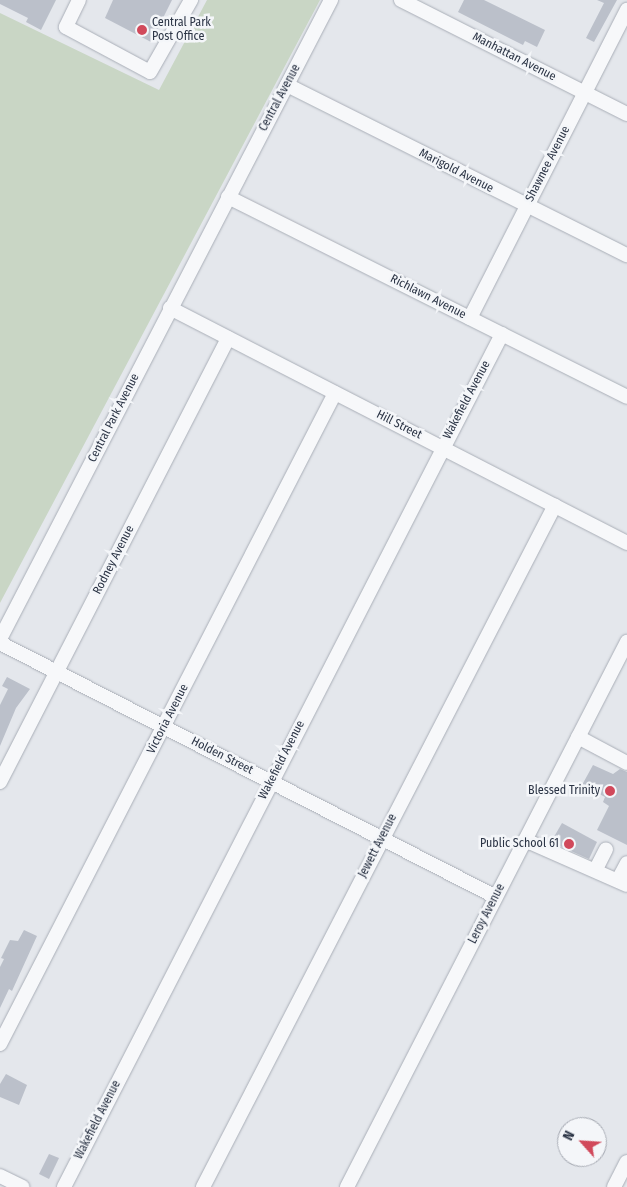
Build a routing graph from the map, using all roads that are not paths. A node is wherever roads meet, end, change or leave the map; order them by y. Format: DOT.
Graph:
graph roads {
  1 [pos="79,0"];
  2 [pos="191,0"];
  3 [pos="331,0"];
  4 [pos="401,0"];
  5 [pos="627,10"];
  6 [pos="287,85"];
  7 [pos="584,93"];
  8 [pos="627,114"];
  9 [pos="228,197"];
  10 [pos="526,206"];
  11 [pos="627,255"];
  12 [pos="170,308"];
  13 [pos="470,318"];
  14 [pos="502,334"];
  15 [pos="228,338"];
  16 [pos="336,393"];
  17 [pos="627,397"];
  18 [pos="441,447"];
  19 [pos="555,505"];
  20 [pos="627,543"];
  21 [pos="0,639"];
  22 [pos="627,642"];
  23 [pos="0,643"];
  24 [pos="56,672"];
  25 [pos="164,726"];
  26 [pos="578,737"];
  27 [pos="627,762"];
  28 [pos="272,781"];
  29 [pos="0,782"];
  30 [pos="382,837"];
  31 [pos="526,840"];
  32 [pos="606,849"];
  33 [pos="627,862"];
  34 [pos="596,869"];
  35 [pos="622,882"];
  36 [pos="496,897"];
  37 [pos="0,1044"];
  38 [pos="627,1162"];
  39 [pos="0,1176"];
  40 [pos="23,1187"];
  41 [pos="64,1187"];
  42 [pos="203,1187"];
  43 [pos="346,1187"];
  44 [pos="614,1187"];
  1 -- 2 [label="street"];
  3 -- 6 [label="street, Central Avenue"];
  4 -- 7 [label="street, Manhattan Avenue"];
  5 -- 7 [label="street, Shawnee Avenue"];
  6 -- 9 [label="street, Central Avenue"];
  6 -- 10 [label="street, Marigold Avenue"];
  7 -- 8 [label="street, Manhattan Avenue"];
  7 -- 10 [label="street, Shawnee Avenue"];
  9 -- 12 [label="street, Central Park Avenue"];
  9 -- 13 [label="street, Richlawn Avenue"];
  10 -- 11 [label="street, Marigold Avenue"];
  10 -- 13 [label="street, Shawnee Avenue"];
  12 -- 15 [label="street, Hill Street"];
  12 -- 21 [label="street, Central Park Avenue"];
  13 -- 14 [label="street, Richlawn Avenue"];
  14 -- 17 [label="street, Richlawn Avenue"];
  14 -- 18 [label="street, Wakefield Avenue"];
  15 -- 16 [label="street, Hill Street"];
  15 -- 24 [label="street, Rodney Avenue"];
  16 -- 18 [label="street, Hill Street"];
  16 -- 25 [label="street, Victoria Avenue"];
  18 -- 19 [label="street, Hill Street"];
  18 -- 28 [label="street, Wakefield Avenue"];
  19 -- 20 [label="street, Hill Street"];
  19 -- 30 [label="street, Jewett Avenue"];
  22 -- 26 [label="street, Leroy Avenue"];
  23 -- 24 [label="street, Holden Street"];
  24 -- 25 [label="street, Holden Street"];
  24 -- 29 [label="street, Rodney Avenue"];
  25 -- 28 [label="street, Holden Street"];
  25 -- 37 [label="street, Victoria Avenue"];
  26 -- 27 [label="street"];
  26 -- 31 [label="street, Leroy Avenue"];
  28 -- 30 [label="street, Holden Street"];
  28 -- 41 [label="street, Wakefield Avenue"];
  30 -- 36 [label="street, Holden Street"];
  30 -- 42 [label="street, Jewett Avenue"];
  31 -- 34 [label="street"];
  31 -- 36 [label="street, Leroy Avenue"];
  32 -- 34 [label="street"];
  33 -- 35 [label="street"];
  34 -- 35 [label="street"];
  36 -- 43 [label="street, Leroy Avenue"];
  38 -- 44 [label="street"];
  39 -- 40 [label="street"];
}
